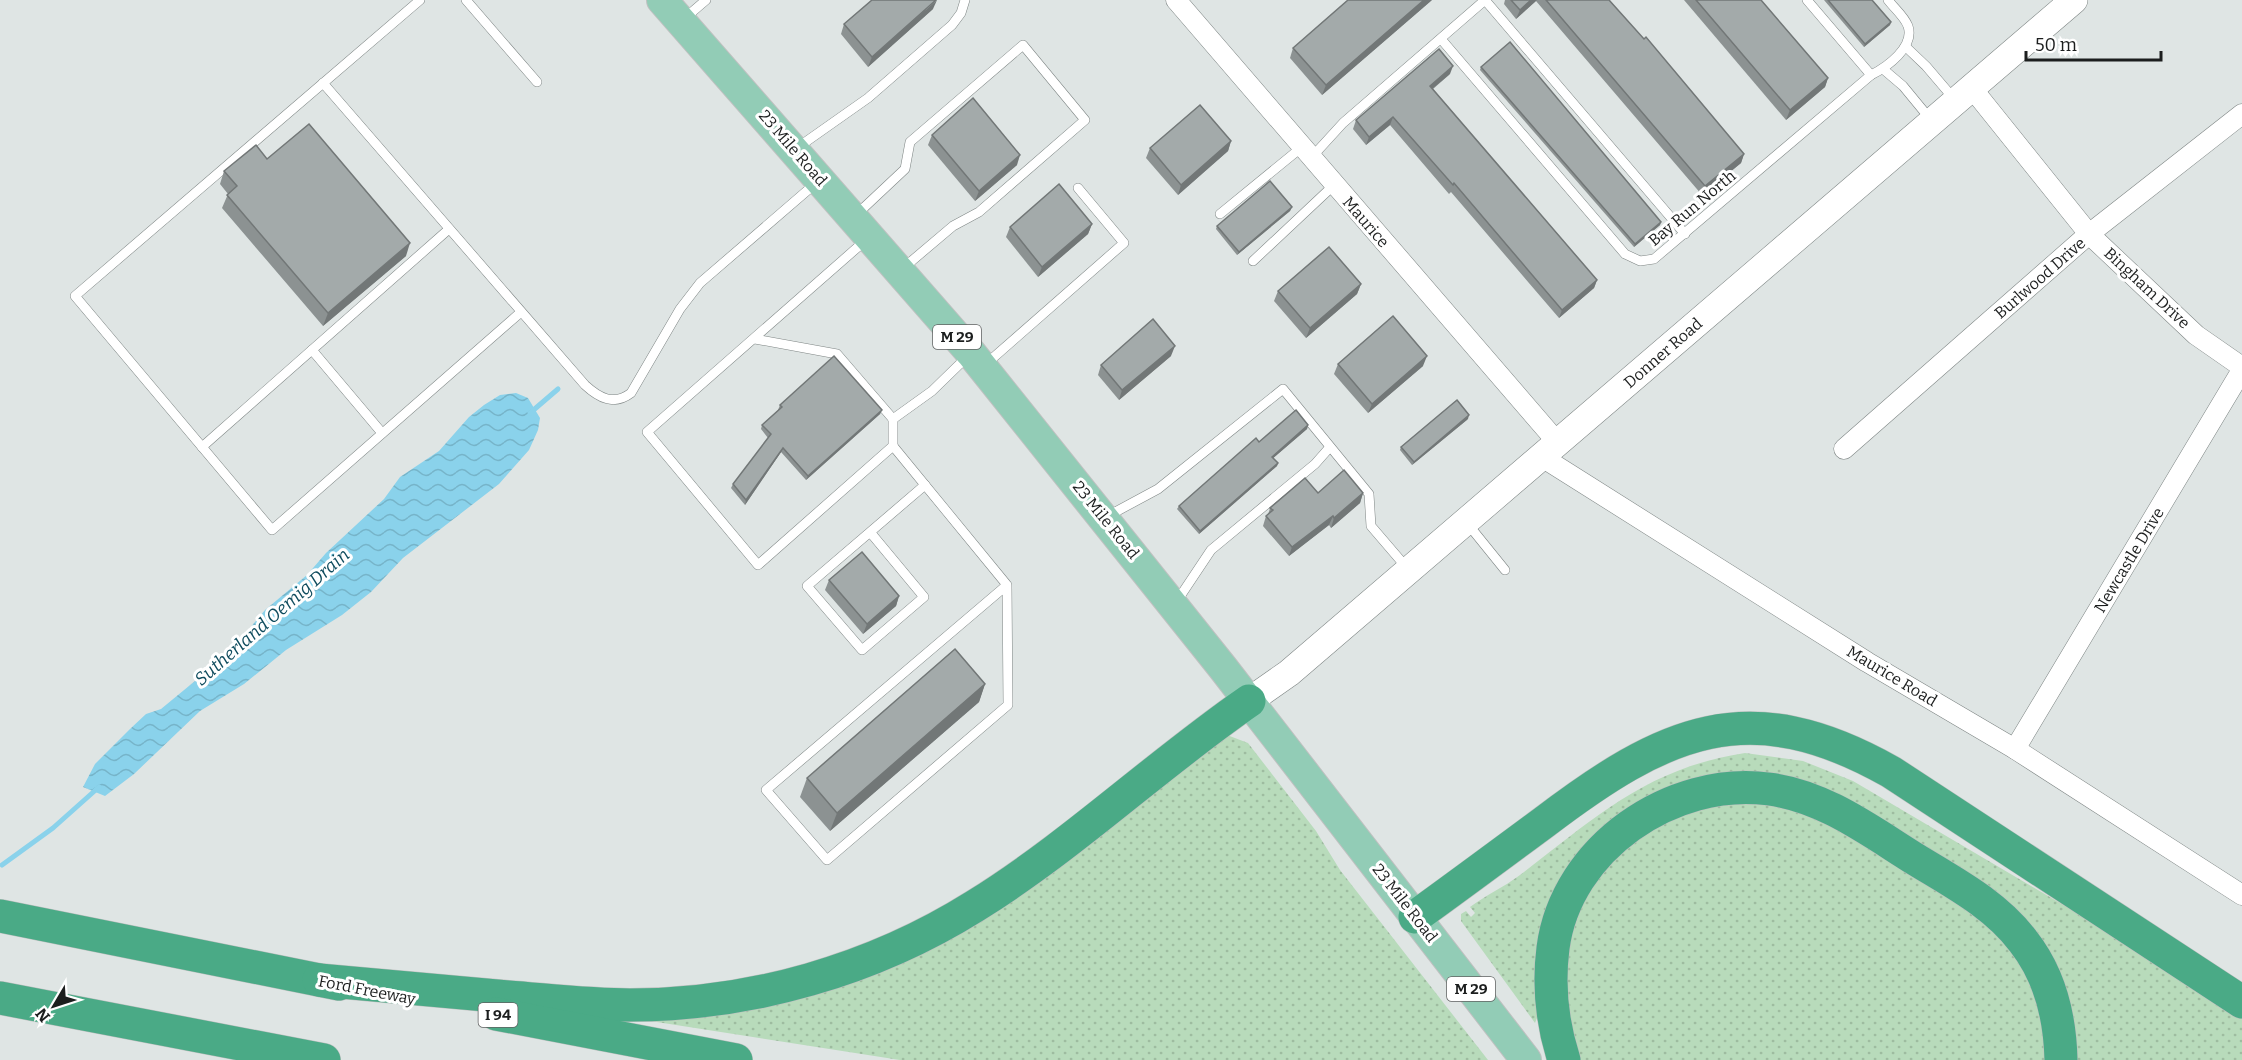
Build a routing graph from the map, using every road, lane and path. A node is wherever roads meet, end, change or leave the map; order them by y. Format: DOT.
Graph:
graph roads {
  1 [pos="420,0"];
  2 [pos="466,0"];
  3 [pos="706,0"];
  4 [pos="965,0"];
  5 [pos="1176,0"];
  6 [pos="1485,0"];
  7 [pos="1807,0"];
  8 [pos="1888,0"];
  9 [pos="2074,0"];
  10 [pos="671,11"];
  11 [pos="1441,39"];
  12 [pos="1906,47"];
  13 [pos="1883,69"];
  14 [pos="1871,75"];
  15 [pos="537,82"];
  16 [pos="323,83"];
  17 [pos="1963,94"];
  18 [pos="2242,114"];
  19 [pos="1932,121"];
  20 [pos="795,150"];
  21 [pos="1306,153"];
  22 [pos="820,179"];
  23 [pos="1334,185"];
  24 [pos="1078,188"];
  25 [pos="1220,214"];
  26 [pos="862,227"];
  27 [pos="449,229"];
  28 [pos="1685,234"];
  29 [pos="2090,234"];
  30 [pos="1253,261"];
  31 [pos="900,271"];
  32 [pos="521,312"];
  33 [pos="755,339"];
  34 [pos="312,350"];
  35 [pos="976,360"];
  36 [pos="2242,368"];
  37 [pos="893,419"];
  38 [pos="382,434"];
  39 [pos="893,446"];
  40 [pos="202,447"];
  41 [pos="1330,447"];
  42 [pos="1844,449"];
  43 [pos="1550,450"];
  44 [pos="925,485"];
  45 [pos="1104,519"];
  46 [pos="1466,522"];
  47 [pos="870,532"];
  48 [pos="1505,570"];
  49 [pos="1409,571"];
  50 [pos="1007,585"];
  51 [pos="1174,606"];
  52 [pos="1249,701"];
  53 [pos="2016,749"];
  54 [pos="2242,895"];
  55 [pos="0,916"];
  56 [pos="1415,917"];
  57 [pos="319,980"];
  58 [pos="0,998"];
  59 [pos="2242,1002"];
  60 [pos="324,1060"];
  61 [pos="735,1060"];
  62 [pos="1526,1060"];
  63 [pos="1564,1060"];
  64 [pos="2061,1060"];
  1 -- 16 [label="lane"];
  2 -- 15 [label="lane"];
  3 -- 10 [label="lane"];
  4 -- 20 [label="lane"];
  5 -- 21 [label="street, Maurice"];
  6 -- 11 [label="lane"];
  6 -- 28 [label="lane"];
  7 -- 14 [label="lane"];
  8 -- 12 [label="lane"];
  9 -- 17 [label="street, Donner Road"];
  10 -- 20 [label="main road, 23 Mile Road / M 29"];
  11 -- 21 [label="lane"];
  11 -- 28 [label="lane, Bay Run North"];
  12 -- 13 [label="lane, Bay Run North"];
  12 -- 17 [label="lane"];
  13 -- 14 [label="lane, Bay Run North"];
  13 -- 19 [label="lane"];
  14 -- 28 [label="lane, Bay Run North"];
  16 -- 27 [label="lane"];
  16 -- 40 [label="lane"];
  17 -- 19 [label="street, Donner Road"];
  17 -- 29 [label="street, Bingham Drive"];
  18 -- 29 [label="street, Burlwood Drive"];
  19 -- 43 [label="street, Donner Road"];
  20 -- 22 [label="main road, 23 Mile Road / M 29"];
  21 -- 23 [label="street, Maurice"];
  21 -- 25 [label="lane"];
  22 -- 26 [label="main road, 23 Mile Road / M 29"];
  22 -- 32 [label="lane"];
  23 -- 30 [label="lane"];
  23 -- 43 [label="street, Maurice"];
  24 -- 35 [label="lane"];
  26 -- 31 [label="main road, 23 Mile Road / M 29"];
  26 -- 31 [label="lane"];
  26 -- 33 [label="lane"];
  27 -- 32 [label="lane"];
  27 -- 34 [label="lane"];
  29 -- 36 [label="street, Bingham Drive"];
  29 -- 42 [label="street, Burlwood Drive"];
  31 -- 35 [label="main road, 23 Mile Road / M 29"];
  32 -- 38 [label="lane"];
  33 -- 37 [label="lane"];
  33 -- 39 [label="lane"];
  34 -- 38 [label="lane"];
  34 -- 40 [label="lane"];
  35 -- 37 [label="lane"];
  35 -- 45 [label="main road, 23 Mile Road / M 29"];
  36 -- 53 [label="street, Newcastle Drive"];
  37 -- 39 [label="lane"];
  38 -- 40 [label="lane"];
  39 -- 44 [label="lane"];
  41 -- 45 [label="lane"];
  41 -- 49 [label="lane"];
  41 -- 51 [label="lane"];
  43 -- 46 [label="street, Donner Road"];
  43 -- 53 [label="street, Maurice Road"];
  44 -- 47 [label="lane"];
  44 -- 50 [label="lane"];
  45 -- 51 [label="main road, 23 Mile Road / M 29"];
  46 -- 48 [label="lane"];
  46 -- 49 [label="street, Donner Road"];
  47 -- 47 [label="lane"];
  49 -- 52 [label="street, Donner Road"];
  50 -- 50 [label="lane"];
  51 -- 52 [label="main road, 23 Mile Road / M 29"];
  52 -- 56 [label="main road, 23 Mile Road / M 29"];
  52 -- 57 [label="highway"];
  53 -- 54 [label="street, Maurice Road"];
  55 -- 57 [label="highway, Ford Freeway / I 94"];
  56 -- 59 [label="highway"];
  56 -- 62 [label="main road, 23 Mile Road / M 29"];
  57 -- 61 [label="highway, Ford Freeway / I 94"];
  58 -- 60 [label="highway"];
  63 -- 64 [label="highway"];
}
